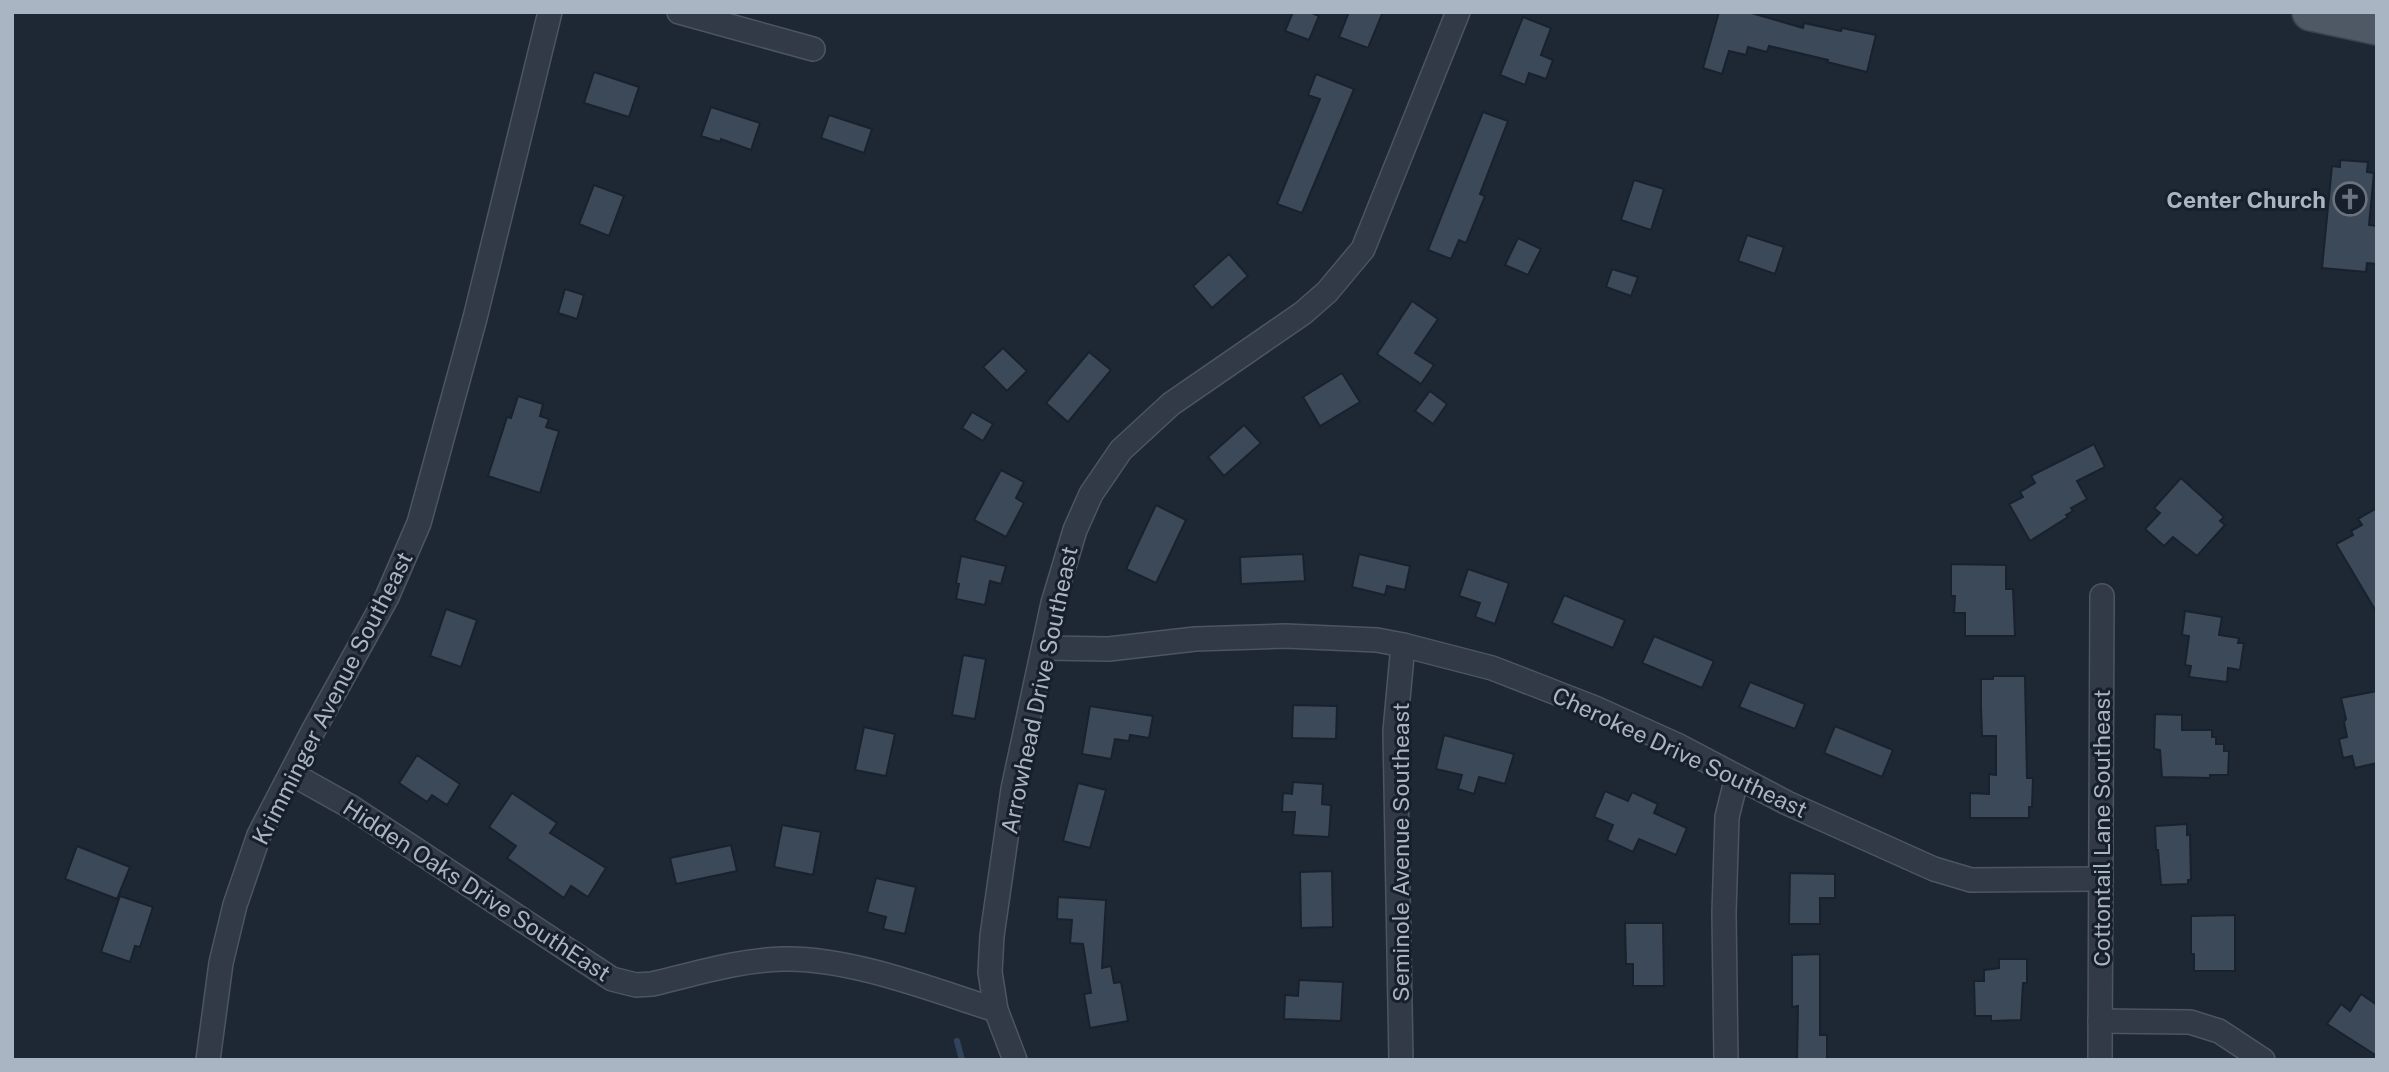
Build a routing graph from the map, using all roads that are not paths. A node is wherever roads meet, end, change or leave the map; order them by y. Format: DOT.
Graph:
graph roads {
  1 [pos="550,12"];
  2 [pos="679,12"];
  3 [pos="1458,12"];
  4 [pos="2311,12"];
  5 [pos="2377,26"];
  6 [pos="813,49"];
  7 [pos="2102,596"];
  8 [pos="1403,645"];
  9 [pos="1044,648"];
  10 [pos="292,774"];
  11 [pos="1737,777"];
  12 [pos="2101,878"];
  13 [pos="996,1010"];
  14 [pos="2099,1021"];
  15 [pos="208,1060"];
  16 [pos="1015,1060"];
  17 [pos="1401,1060"];
  18 [pos="1726,1060"];
  19 [pos="2100,1060"];
  20 [pos="2263,1060"];
  1 -- 10 [label="street, Krimminger Avenue Southeast"];
  2 -- 6 [label="street"];
  3 -- 9 [label="street, Arrowhead Drive Southeast"];
  4 -- 5 [label="main road"];
  7 -- 12 [label="street, Cottontail Lane Southeast"];
  8 -- 9 [label="street, Cherokee Drive Southeast"];
  8 -- 11 [label="street, Cherokee Drive Southeast"];
  8 -- 17 [label="street, Seminole Avenue Southeast"];
  9 -- 13 [label="street, Arrowhead Drive Southeast"];
  10 -- 13 [label="street, Hidden Oaks Drive SouthEast"];
  10 -- 15 [label="street, Krimminger Avenue Southeast"];
  11 -- 12 [label="street, Cherokee Drive Southeast"];
  11 -- 18 [label="street"];
  12 -- 14 [label="street, Cottontail Lane Southeast"];
  13 -- 16 [label="street, Arrowhead Drive Southeast"];
  14 -- 19 [label="street, Cottontail Lane Southeast"];
  14 -- 20 [label="street"];
}
